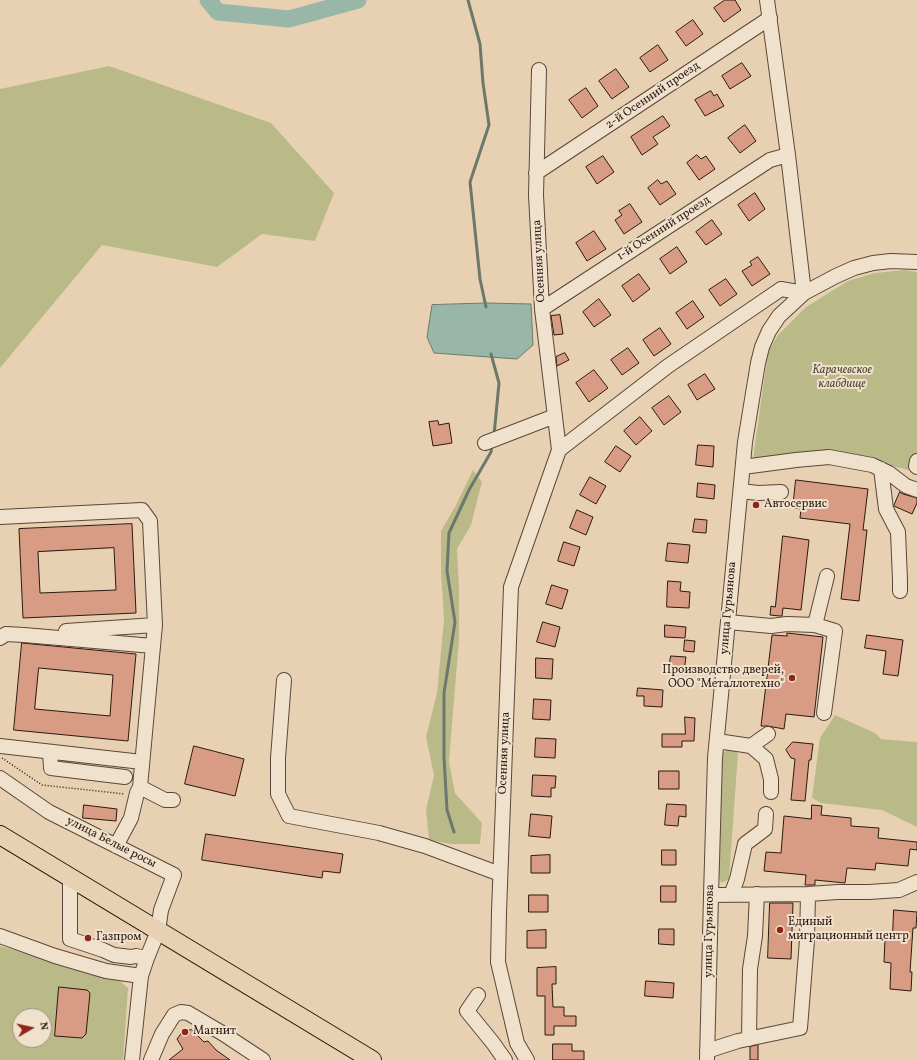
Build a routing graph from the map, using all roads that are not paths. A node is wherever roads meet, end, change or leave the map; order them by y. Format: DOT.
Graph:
graph roads {
  1 [pos="767,0"];
  2 [pos="770,18"];
  3 [pos="539,70"];
  4 [pos="788,155"];
  5 [pos="536,173"];
  6 [pos="917,262"];
  7 [pos="804,293"];
  8 [pos="542,309"];
  9 [pos="555,416"];
  10 [pos="485,443"];
  11 [pos="559,450"];
  12 [pos="917,461"];
  13 [pos="743,467"];
  14 [pos="917,467"];
  15 [pos="881,469"];
  16 [pos="917,490"];
  17 [pos="741,491"];
  18 [pos="781,492"];
  19 [pos="0,518"];
  20 [pos="827,576"];
  21 [pos="900,592"];
  22 [pos="728,622"];
  23 [pos="155,625"];
  24 [pos="815,625"];
  25 [pos="24,634"];
  26 [pos="0,638"];
  27 [pos="153,646"];
  28 [pos="284,680"];
  29 [pos="824,713"];
  30 [pos="768,734"];
  31 [pos="717,741"];
  32 [pos="0,746"];
  33 [pos="751,746"];
  34 [pos="50,752"];
  35 [pos="142,762"];
  36 [pos="125,777"];
  37 [pos="0,778"];
  38 [pos="140,787"];
  39 [pos="771,792"];
  40 [pos="173,800"];
  41 [pos="766,814"];
  42 [pos="0,835"];
  43 [pos="116,846"];
  44 [pos="500,874"];
  45 [pos="70,877"];
  46 [pos="917,882"];
  47 [pos="756,894"];
  48 [pos="808,894"];
  49 [pos="711,895"];
  50 [pos="731,895"];
  51 [pos="158,931"];
  52 [pos="0,936"];
  53 [pos="147,958"];
  54 [pos="141,976"];
  55 [pos="478,995"];
  56 [pos="749,1039"];
  57 [pos="707,1055"];
  58 [pos="132,1060"];
  59 [pos="151,1060"];
  60 [pos="263,1060"];
  61 [pos="372,1060"];
  62 [pos="505,1060"];
  63 [pos="527,1060"];
  1 -- 2 [label="street"];
  2 -- 4 [label="street"];
  2 -- 5 [label="street, 2-й Осенний проезд"];
  3 -- 5 [label="street, Осенняя улица"];
  4 -- 7 [label="street"];
  4 -- 8 [label="street, 1-й Осенний проезд"];
  5 -- 8 [label="street, Осенняя улица"];
  6 -- 7 [label="street, улица Гурьянова"];
  7 -- 11 [label="street"];
  7 -- 13 [label="street, улица Гурьянова"];
  8 -- 9 [label="street, Осенняя улица"];
  9 -- 10 [label="street"];
  9 -- 11 [label="street, Осенняя улица"];
  11 -- 44 [label="street, Осенняя улица"];
  12 -- 14 [label="street"];
  13 -- 15 [label="street"];
  13 -- 17 [label="street, улица Гурьянова"];
  15 -- 16 [label="street"];
  15 -- 21 [label="street"];
  17 -- 18 [label="street"];
  17 -- 22 [label="street, улица Гурьянова"];
  19 -- 23 [label="street"];
  20 -- 24 [label="street"];
  22 -- 24 [label="street"];
  22 -- 31 [label="street, улица Гурьянова"];
  23 -- 25 [label="street"];
  23 -- 27 [label="street"];
  24 -- 29 [label="street"];
  25 -- 26 [label="street"];
  25 -- 27 [label="street"];
  27 -- 35 [label="street"];
  28 -- 44 [label="street"];
  30 -- 33 [label="street"];
  31 -- 33 [label="street"];
  31 -- 49 [label="street, улица Гурьянова"];
  32 -- 34 [label="street"];
  33 -- 39 [label="street"];
  34 -- 35 [label="street"];
  34 -- 36 [label="street"];
  35 -- 38 [label="street"];
  37 -- 43 [label="street, улица Белые росы"];
  38 -- 40 [label="street"];
  38 -- 43 [label="street"];
  41 -- 50 [label="street"];
  42 -- 45 [label="main road"];
  43 -- 51 [label="street, улица Белые росы"];
  44 -- 63 [label="street, Осенняя улица"];
  45 -- 51 [label="main road"];
  45 -- 53 [label="street"];
  46 -- 48 [label="street"];
  47 -- 48 [label="street"];
  47 -- 50 [label="street"];
  47 -- 56 [label="street"];
  48 -- 56 [label="street"];
  49 -- 50 [label="street"];
  49 -- 57 [label="street, улица Гурьянова"];
  51 -- 53 [label="street"];
  51 -- 61 [label="main road"];
  52 -- 54 [label="street"];
  53 -- 54 [label="street"];
  54 -- 58 [label="street"];
  55 -- 62 [label="street"];
  56 -- 57 [label="street"];
  59 -- 60 [label="street"];
}
